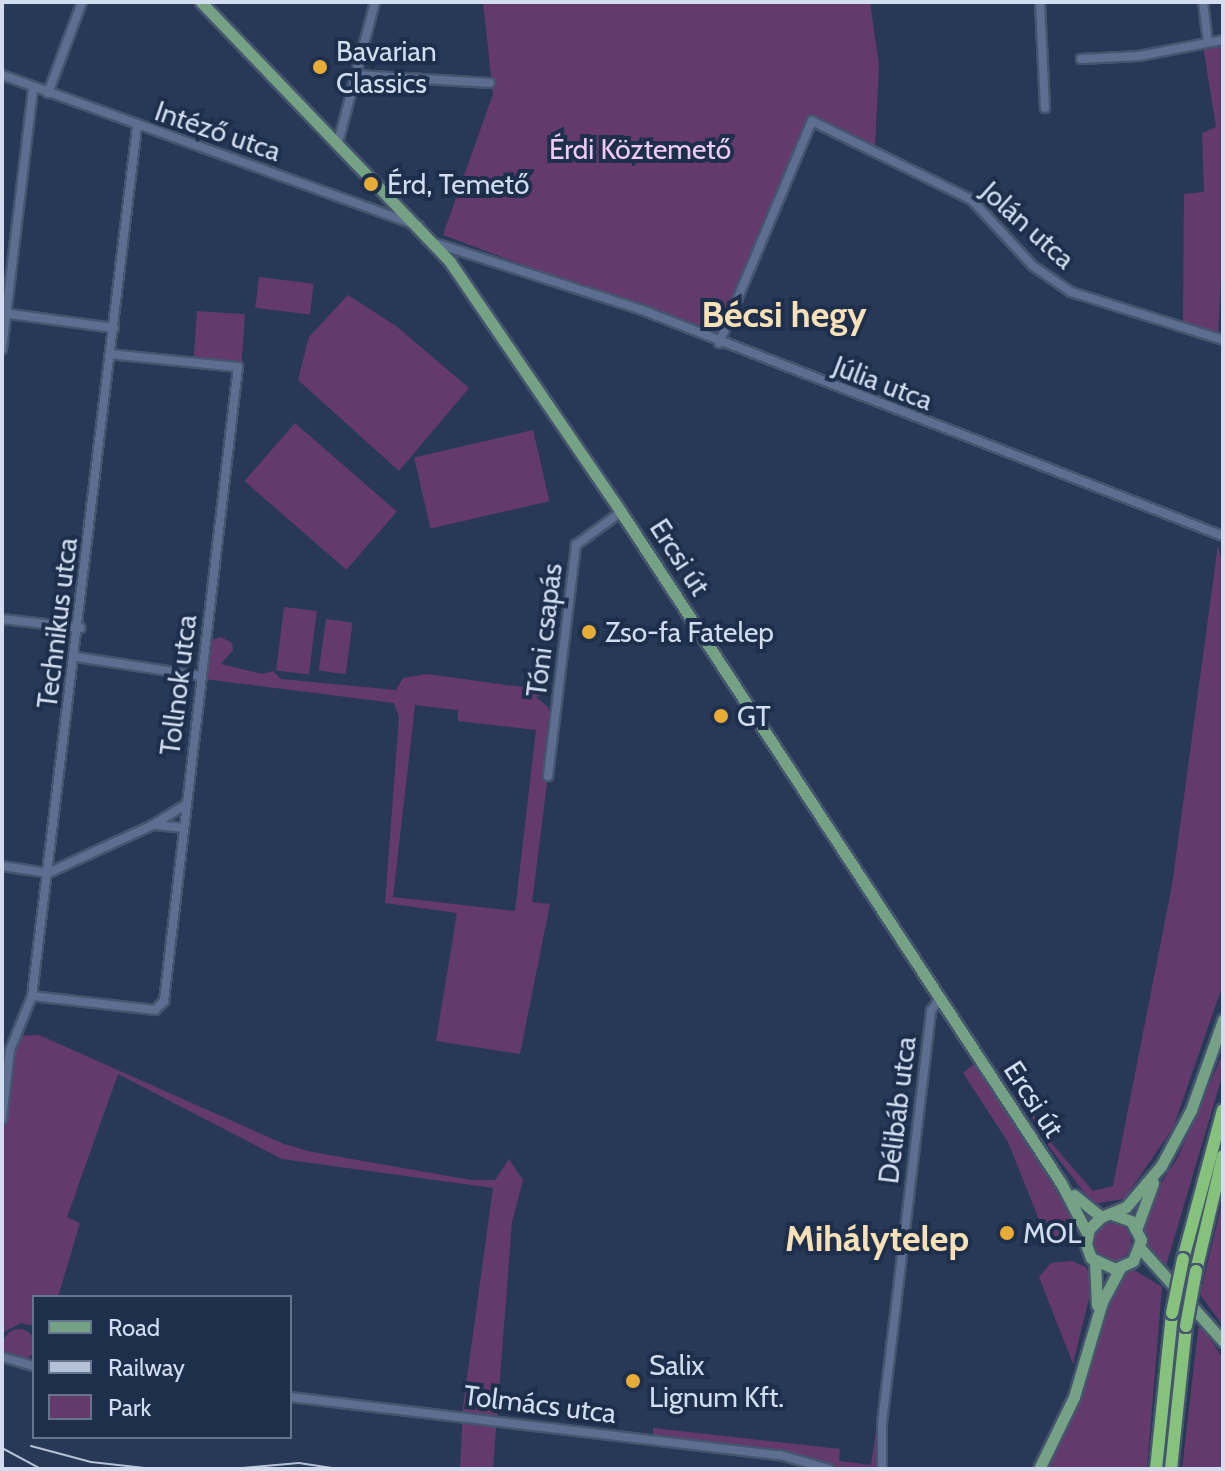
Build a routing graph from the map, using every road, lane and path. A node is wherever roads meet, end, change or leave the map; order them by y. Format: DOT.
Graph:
graph roads {
  1 [pos="82,2"];
  2 [pos="201,2"];
  3 [pos="375,2"];
  4 [pos="1040,2"];
  5 [pos="1203,2"];
  6 [pos="1223,40"];
  7 [pos="1208,43"];
  8 [pos="1081,59"];
  9 [pos="2,75"];
  10 [pos="357,75"];
  11 [pos="490,83"];
  12 [pos="33,88"];
  13 [pos="48,93"];
  14 [pos="1045,108"];
  15 [pos="137,127"];
  16 [pos="338,143"];
  17 [pos="419,226"];
  18 [pos="435,243"];
  19 [pos="4,313"];
  20 [pos="114,328"];
  21 [pos="1223,340"];
  22 [pos="719,343"];
  23 [pos="2,349"];
  24 [pos="111,354"];
  25 [pos="621,512"];
  26 [pos="1223,536"];
  27 [pos="2,619"];
  28 [pos="80,628"];
  29 [pos="76,657"];
  30 [pos="201,676"];
  31 [pos="548,776"];
  32 [pos="186,804"];
  33 [pos="153,825"];
  34 [pos="184,828"];
  35 [pos="2,866"];
  36 [pos="48,873"];
  37 [pos="32,996"];
  38 [pos="940,998"];
  39 [pos="1223,1020"];
  40 [pos="1223,1110"];
  41 [pos="2,1119"];
  42 [pos="1223,1156"];
  43 [pos="1161,1166"];
  44 [pos="1061,1183"];
  45 [pos="1106,1216"];
  46 [pos="1137,1227"];
  47 [pos="1087,1233"];
  48 [pos="1140,1248"];
  49 [pos="1095,1262"];
  50 [pos="1124,1266"];
  51 [pos="1163,1275"];
  52 [pos="1096,1322"];
  53 [pos="1223,1341"];
  54 [pos="2,1357"];
  55 [pos="32,1365"];
  56 [pos="292,1397"];
  57 [pos="829,1469"];
  58 [pos="882,1469"];
  59 [pos="1039,1469"];
  60 [pos="1156,1469"];
  61 [pos="1171,1469"];
  1 -- 13 [label="street"];
  2 -- 16 [label="main road, Ercsi út"];
  3 -- 10 [label="street"];
  4 -- 14 [label="street"];
  5 -- 7 [label="street"];
  6 -- 7 [label="street"];
  7 -- 8 [label="street"];
  9 -- 12 [label="street, Intéző utca"];
  10 -- 11 [label="street"];
  10 -- 16 [label="street"];
  12 -- 13 [label="street, Intéző utca"];
  12 -- 19 [label="street"];
  13 -- 15 [label="street, Intéző utca"];
  15 -- 17 [label="street, Intéző utca"];
  15 -- 20 [label="street, Technikus utca"];
  16 -- 17 [label="main road, Ercsi út"];
  17 -- 18 [label="main road, Ercsi út"];
  18 -- 22 [label="street, Júlia utca"];
  18 -- 25 [label="main road, Ercsi út"];
  19 -- 20 [label="street"];
  19 -- 23 [label="street"];
  20 -- 24 [label="street, Technikus utca"];
  21 -- 22 [label="street, Jolán utca"];
  22 -- 26 [label="street, Júlia utca"];
  24 -- 28 [label="street, Technikus utca"];
  24 -- 30 [label="street, Tollnok utca"];
  25 -- 31 [label="street, Tóni csapás"];
  25 -- 38 [label="main road, Ercsi út"];
  27 -- 28 [label="street"];
  28 -- 29 [label="street, Technikus utca"];
  29 -- 30 [label="street"];
  29 -- 36 [label="street, Technikus utca"];
  30 -- 32 [label="street, Tollnok utca"];
  32 -- 33 [label="street"];
  32 -- 34 [label="street, Tollnok utca"];
  33 -- 34 [label="street"];
  33 -- 36 [label="street"];
  34 -- 37 [label="street, Tollnok utca"];
  35 -- 36 [label="street"];
  36 -- 37 [label="street, Technikus utca"];
  37 -- 41 [label="street, Technikus utca"];
  38 -- 44 [label="main road, Ercsi út"];
  38 -- 58 [label="street, Délibáb utca"];
  39 -- 43 [label="main road"];
  40 -- 60 [label="highway, bridge"];
  42 -- 61 [label="highway, bridge"];
  43 -- 45 [label="main road"];
  43 -- 46 [label="main road"];
  44 -- 45 [label="main road, Ercsi út"];
  44 -- 47 [label="main road, Ercsi út"];
  45 -- 46 [label="main road"];
  45 -- 47 [label="main road"];
  46 -- 48 [label="main road"];
  47 -- 49 [label="main road"];
  48 -- 50 [label="main road"];
  48 -- 51 [label="main road"];
  49 -- 50 [label="main road"];
  49 -- 52 [label="main road"];
  50 -- 51 [label="main road"];
  50 -- 52 [label="main road"];
  51 -- 53 [label="main road"];
  52 -- 59 [label="main road"];
  54 -- 55 [label="street"];
  56 -- 57 [label="street, Tolmács utca"];
}
